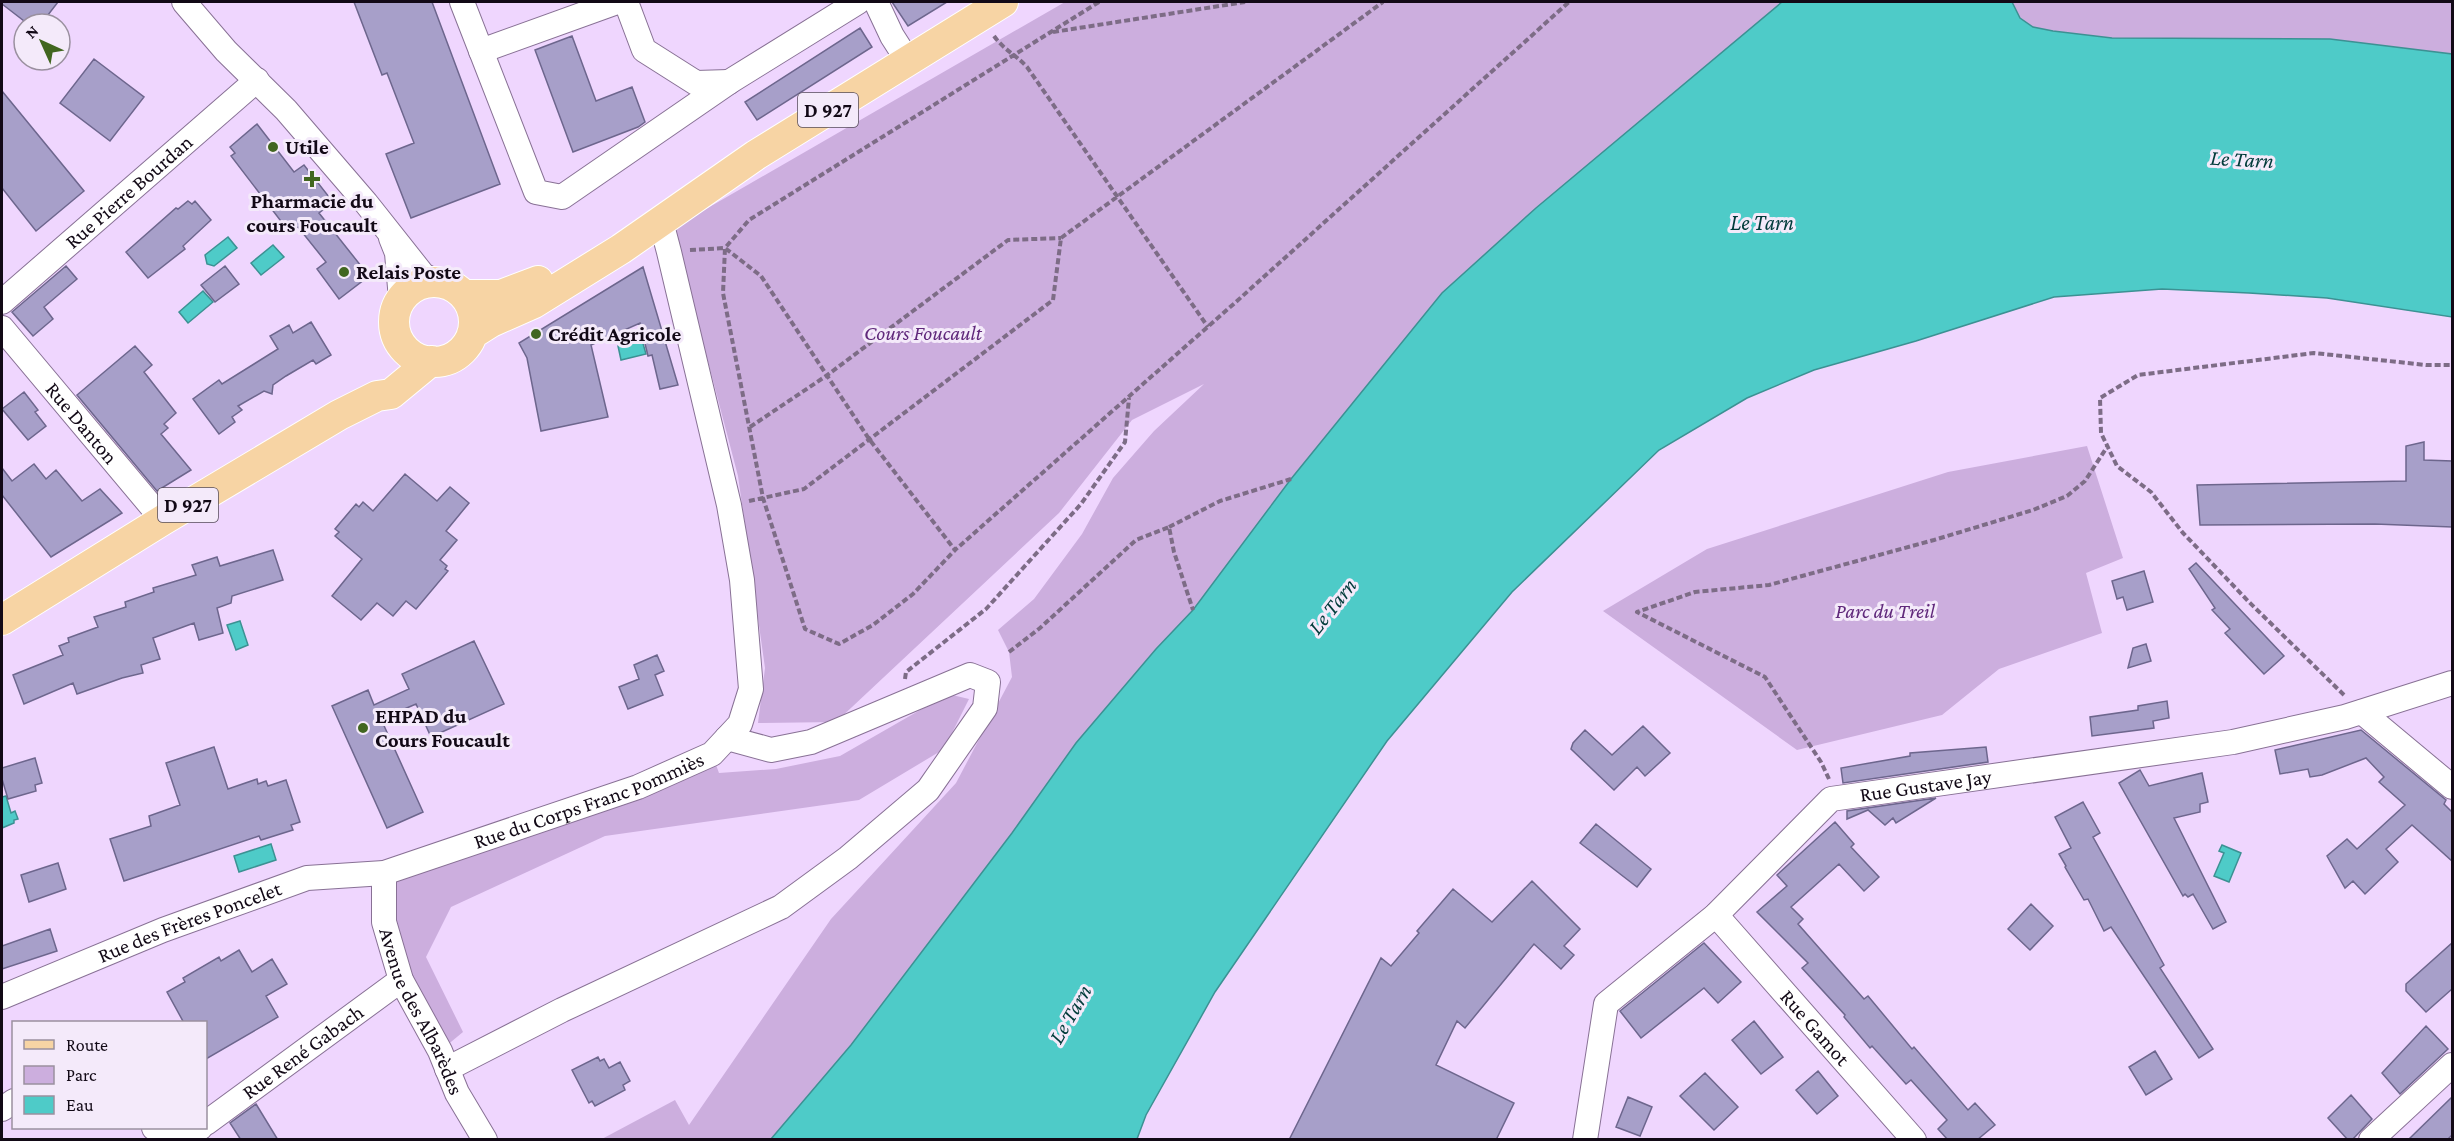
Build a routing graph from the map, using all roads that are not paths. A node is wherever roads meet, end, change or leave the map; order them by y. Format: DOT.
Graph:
graph roads {
  1 [pos="184,2"];
  2 [pos="462,2"];
  3 [pos="617,2"];
  4 [pos="626,2"];
  5 [pos="858,2"];
  6 [pos="876,2"];
  7 [pos="991,8"];
  8 [pos="481,51"];
  9 [pos="908,61"];
  10 [pos="257,80"];
  11 [pos="729,82"];
  12 [pos="656,224"];
  13 [pos="389,233"];
  14 [pos="436,282"];
  15 [pos="464,295"];
  16 [pos="401,299"];
  17 [pos="2,302"];
  18 [pos="2,327"];
  19 [pos="472,334"];
  20 [pos="399,340"];
  21 [pos="431,361"];
  22 [pos="377,396"];
  23 [pos="163,520"];
  24 [pos="2,620"];
  25 [pos="2452,684"];
  26 [pos="2362,712"];
  27 [pos="727,738"];
  28 [pos="2452,787"];
  29 [pos="384,873"];
  30 [pos="1716,915"];
  31 [pos="401,980"];
  32 [pos="2,997"];
  33 [pos="2452,1065"];
  34 [pos="447,1069"];
  35 [pos="207,1123"];
  36 [pos="164,1129"];
  37 [pos="195,1132"];
  38 [pos="485,1140"];
  39 [pos="1585,1140"];
  40 [pos="1914,1140"];
  41 [pos="2371,1140"];
  1 -- 10 [label="street"];
  2 -- 8 [label="street"];
  3 -- 8 [label="street"];
  4 -- 11 [label="street"];
  5 -- 11 [label="street"];
  6 -- 9 [label="street"];
  7 -- 9 [label="main road, D 927"];
  8 -- 11 [label="street"];
  9 -- 12 [label="main road, D 927"];
  10 -- 13 [label="street"];
  10 -- 17 [label="street, Rue Pierre Bourdan"];
  12 -- 15 [label="main road, D 927"];
  12 -- 19 [label="main road, D 927"];
  12 -- 27 [label="street, Rue du Corps Franc Pommiès"];
  13 -- 14 [label="street"];
  13 -- 16 [label="street"];
  14 -- 15 [label="main road"];
  14 -- 16 [label="main road"];
  15 -- 19 [label="main road"];
  16 -- 20 [label="main road"];
  18 -- 23 [label="street, Rue Danton"];
  19 -- 21 [label="main road"];
  20 -- 21 [label="main road"];
  20 -- 22 [label="main road"];
  21 -- 22 [label="main road, D 927"];
  22 -- 23 [label="main road, D 927"];
  23 -- 24 [label="main road, D 927"];
  25 -- 26 [label="street, Rue Gustave Jay"];
  26 -- 28 [label="street"];
  26 -- 30 [label="street, Rue Gustave Jay"];
  27 -- 29 [label="street, Rue du Corps Franc Pommiès"];
  27 -- 34 [label="street"];
  29 -- 31 [label="street, Avenue des Albarèdes"];
  29 -- 32 [label="street, Rue des Frères Poncelet"];
  30 -- 39 [label="street, Rue Gustave Jay"];
  30 -- 40 [label="street, Rue Gamot"];
  31 -- 34 [label="street, Avenue des Albarèdes"];
  31 -- 35 [label="street, Rue René Gabach"];
  33 -- 41 [label="street"];
  34 -- 38 [label="street, Avenue des Albarèdes"];
  36 -- 37 [label="street, Rue René Gabach"];
}
